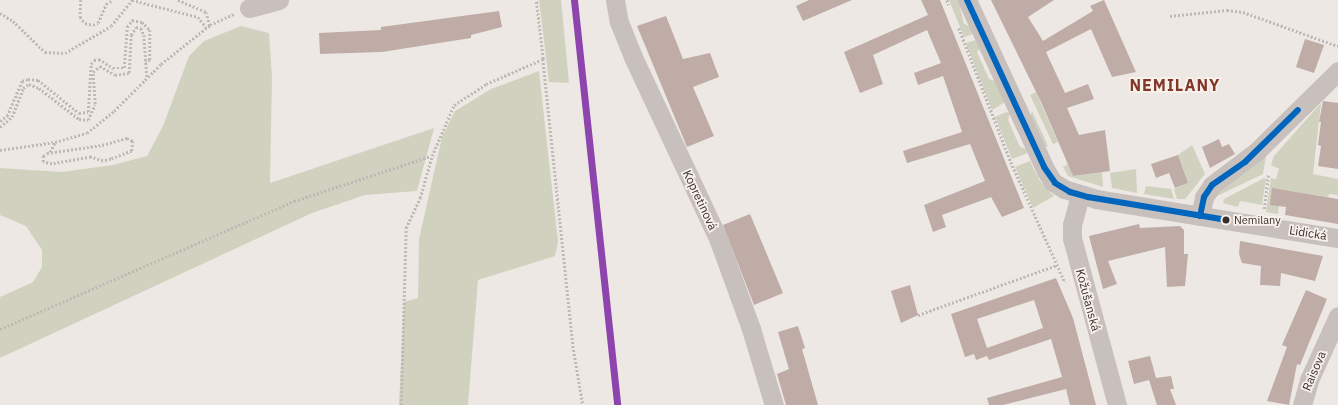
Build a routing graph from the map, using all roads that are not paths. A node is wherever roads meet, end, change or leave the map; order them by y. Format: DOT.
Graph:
graph roads {
  1 [pos="279,0"];
  2 [pos="615,0"];
  3 [pos="958,3"];
  4 [pos="249,8"];
  5 [pos="1338,70"];
  6 [pos="1080,195"];
  7 [pos="1200,216"];
  8 [pos="1338,238"];
  9 [pos="1338,316"];
  10 [pos="774,405"];
  11 [pos="1116,405"];
  12 [pos="1302,405"];
  1 -- 4 [label="street"];
  2 -- 10 [label="street, Kopretinová"];
  3 -- 6 [label="street, Lidická"];
  5 -- 7 [label="street"];
  6 -- 7 [label="street, Lidická"];
  6 -- 11 [label="street, Kožušanská"];
  7 -- 8 [label="street, Lidická"];
  9 -- 12 [label="street, Raisova"];
}
